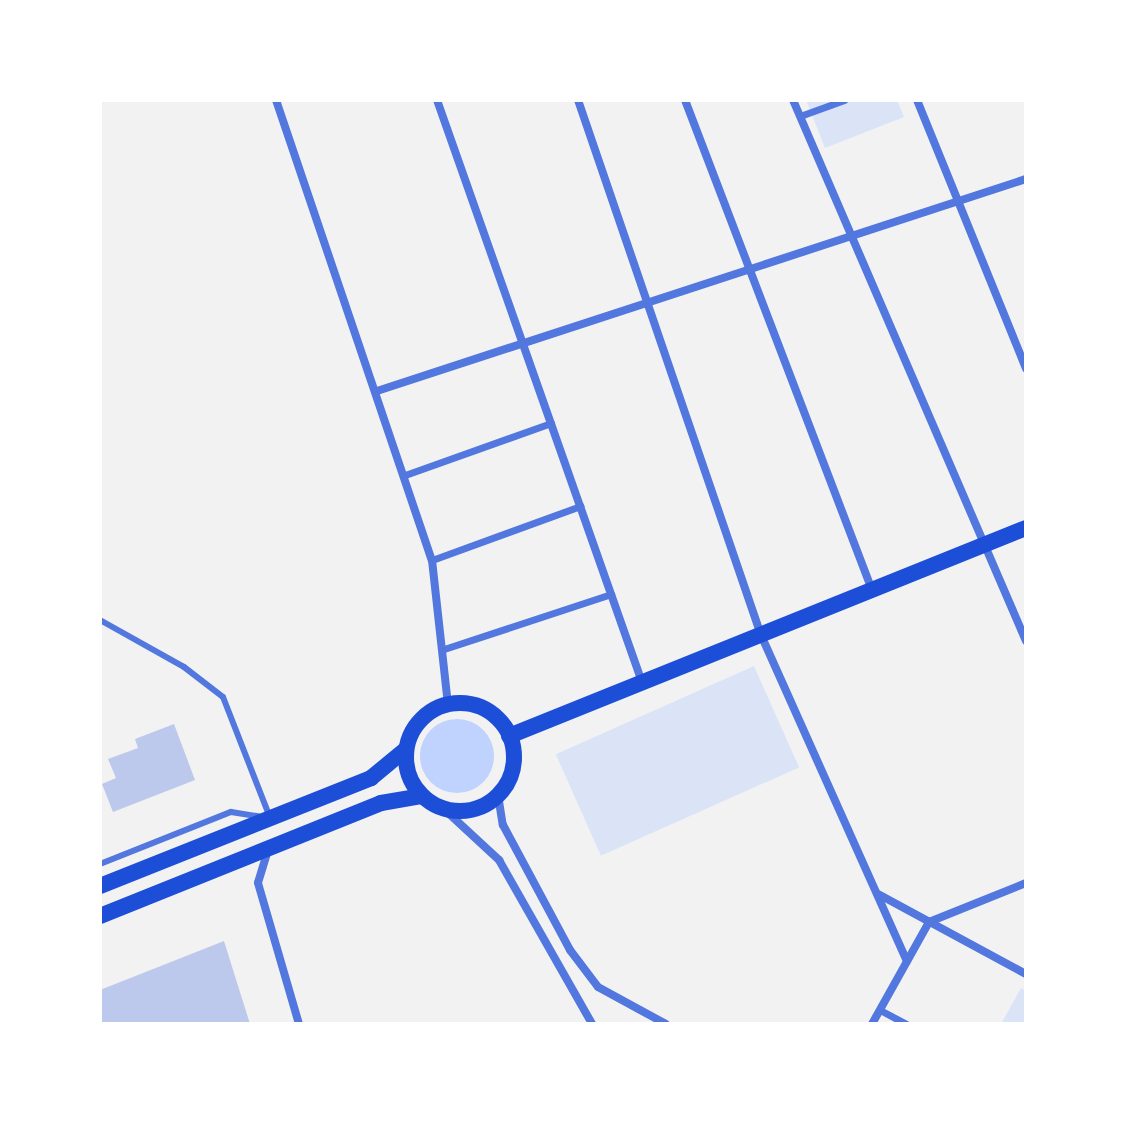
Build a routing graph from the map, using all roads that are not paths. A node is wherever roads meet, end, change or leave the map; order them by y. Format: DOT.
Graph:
graph roads {
  1 [pos="276,100"];
  2 [pos="437,100"];
  3 [pos="578,100"];
  4 [pos="685,100"];
  5 [pos="793,100"];
  6 [pos="844,100"];
  7 [pos="917,100"];
  8 [pos="800,116"];
  9 [pos="1026,179"];
  10 [pos="958,199"];
  11 [pos="850,237"];
  12 [pos="750,270"];
  13 [pos="647,302"];
  14 [pos="523,343"];
  15 [pos="1026,369"];
  16 [pos="377,391"];
  17 [pos="551,423"];
  18 [pos="405,475"];
  19 [pos="580,506"];
  20 [pos="1026,528"];
  21 [pos="984,544"];
  22 [pos="432,560"];
  23 [pos="872,590"];
  24 [pos="611,594"];
  25 [pos="100,620"];
  26 [pos="761,635"];
  27 [pos="1026,641"];
  28 [pos="444,649"];
  29 [pos="642,683"];
  30 [pos="448,705"];
  31 [pos="509,736"];
  32 [pos="406,749"];
  33 [pos="498,795"];
  34 [pos="422,796"];
  35 [pos="445,810"];
  36 [pos="270,818"];
  37 [pos="268,850"];
  38 [pos="100,864"];
  39 [pos="1026,883"];
  40 [pos="100,886"];
  41 [pos="877,894"];
  42 [pos="100,916"];
  43 [pos="929,922"];
  44 [pos="907,961"];
  45 [pos="1026,974"];
  46 [pos="880,1010"];
  47 [pos="299,1024"];
  48 [pos="592,1024"];
  49 [pos="666,1024"];
  50 [pos="872,1024"];
  51 [pos="906,1024"];
  1 -- 16 [label="street"];
  2 -- 14 [label="street"];
  3 -- 13 [label="street"];
  4 -- 12 [label="street"];
  5 -- 8 [label="street"];
  6 -- 8 [label="street"];
  7 -- 10 [label="street"];
  8 -- 11 [label="street"];
  9 -- 10 [label="street"];
  10 -- 11 [label="street"];
  10 -- 15 [label="street"];
  11 -- 12 [label="street"];
  11 -- 21 [label="street"];
  12 -- 13 [label="street"];
  12 -- 23 [label="street"];
  13 -- 14 [label="street"];
  13 -- 26 [label="street"];
  14 -- 16 [label="street"];
  14 -- 17 [label="street"];
  16 -- 18 [label="street"];
  17 -- 18 [label="street"];
  17 -- 19 [label="street"];
  18 -- 22 [label="street"];
  19 -- 22 [label="street"];
  19 -- 24 [label="street"];
  20 -- 21 [label="main road"];
  21 -- 23 [label="main road"];
  21 -- 27 [label="street"];
  22 -- 28 [label="street"];
  23 -- 26 [label="main road"];
  24 -- 28 [label="street"];
  24 -- 29 [label="street"];
  25 -- 36 [label="lane"];
  26 -- 29 [label="main road"];
  26 -- 41 [label="street"];
  28 -- 30 [label="street"];
  29 -- 31 [label="main road"];
  30 -- 31 [label="main road"];
  30 -- 32 [label="main road"];
  31 -- 33 [label="main road"];
  32 -- 34 [label="main road"];
  32 -- 36 [label="main road"];
  33 -- 35 [label="main road"];
  33 -- 49 [label="street"];
  34 -- 35 [label="main road"];
  34 -- 37 [label="main road"];
  35 -- 48 [label="street"];
  36 -- 38 [label="lane"];
  36 -- 40 [label="main road"];
  37 -- 42 [label="main road"];
  37 -- 47 [label="street"];
  39 -- 43 [label="street"];
  41 -- 43 [label="street"];
  41 -- 44 [label="street"];
  43 -- 44 [label="street"];
  43 -- 45 [label="street"];
  44 -- 46 [label="street"];
  46 -- 50 [label="street"];
  46 -- 51 [label="street"];
}
